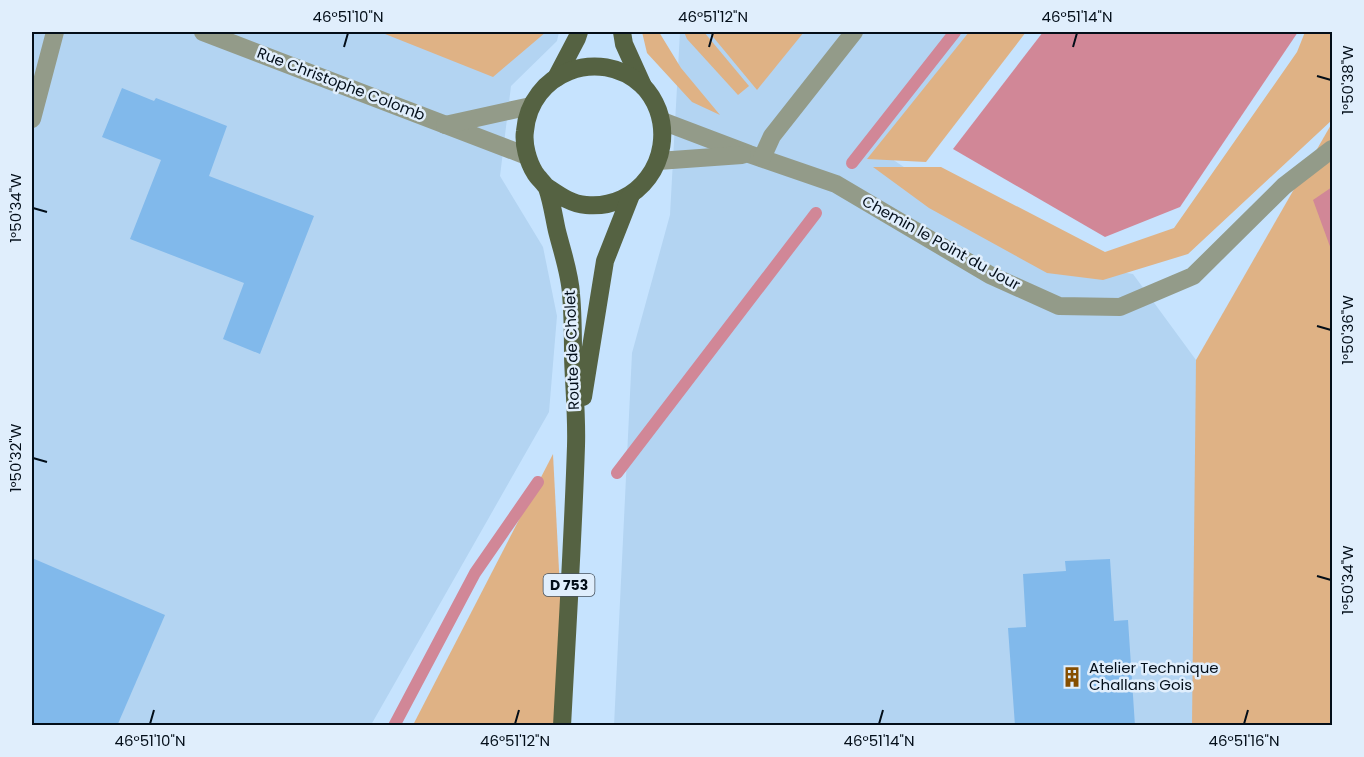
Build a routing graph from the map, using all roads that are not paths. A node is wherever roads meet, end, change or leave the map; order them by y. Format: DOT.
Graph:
graph roads {
  1 [pos="55,32"];
  2 [pos="203,32"];
  3 [pos="579,32"];
  4 [pos="622,32"];
  5 [pos="855,32"];
  6 [pos="556,78"];
  7 [pos="643,86"];
  8 [pos="531,106"];
  9 [pos="32,119"];
  10 [pos="662,121"];
  11 [pos="445,124"];
  12 [pos="1332,148"];
  13 [pos="527,156"];
  14 [pos="756,156"];
  15 [pos="658,160"];
  16 [pos="546,187"];
  17 [pos="631,195"];
  18 [pos="576,444"];
  19 [pos="562,726"];
  1 -- 9 [label="street"];
  2 -- 11 [label="street, Rue Christophe Colomb"];
  3 -- 6 [label="main road"];
  4 -- 7 [label="main road"];
  5 -- 14 [label="street"];
  6 -- 7 [label="main road"];
  6 -- 8 [label="main road"];
  7 -- 10 [label="main road"];
  8 -- 11 [label="street, Rue Christophe Colomb"];
  8 -- 13 [label="main road"];
  10 -- 14 [label="street, Chemin le Point du Jour"];
  10 -- 15 [label="main road"];
  11 -- 13 [label="street, Rue Christophe Colomb"];
  12 -- 14 [label="street, Chemin le Point du Jour"];
  13 -- 16 [label="main road"];
  14 -- 15 [label="street"];
  15 -- 17 [label="main road"];
  16 -- 17 [label="main road"];
  16 -- 18 [label="main road, Route de Cholet / D 753"];
  17 -- 18 [label="main road, Route de Cholet / D 753"];
  18 -- 19 [label="main road, Route de Cholet / D 753"];
}
